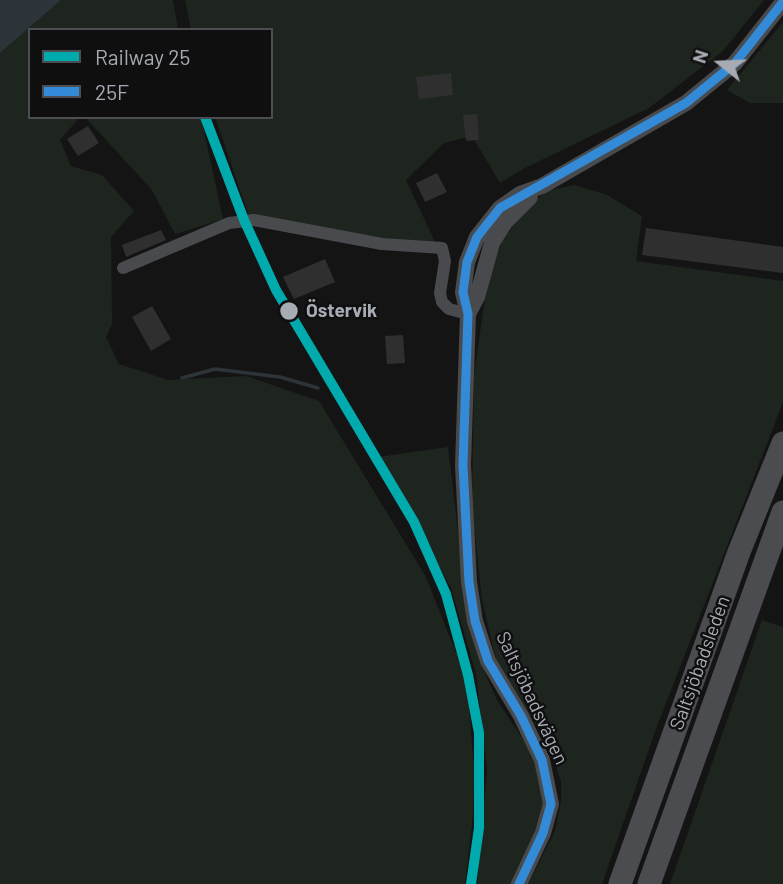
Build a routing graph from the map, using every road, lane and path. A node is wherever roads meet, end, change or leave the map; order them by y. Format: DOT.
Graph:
graph roads {
  1 [pos="783,2"];
  2 [pos="123,268"];
  3 [pos="468,314"];
  4 [pos="783,443"];
  5 [pos="783,512"];
  6 [pos="519,884"];
  7 [pos="621,884"];
  8 [pos="649,884"];
  1 -- 3 [label="street, Saltsjöbadsvägen"];
  2 -- 3 [label="street"];
  3 -- 6 [label="street, Saltsjöbadsvägen"];
  4 -- 7 [label="highway, Saltsjöbadsleden"];
  5 -- 8 [label="highway, Saltsjöbadsleden"];
}
